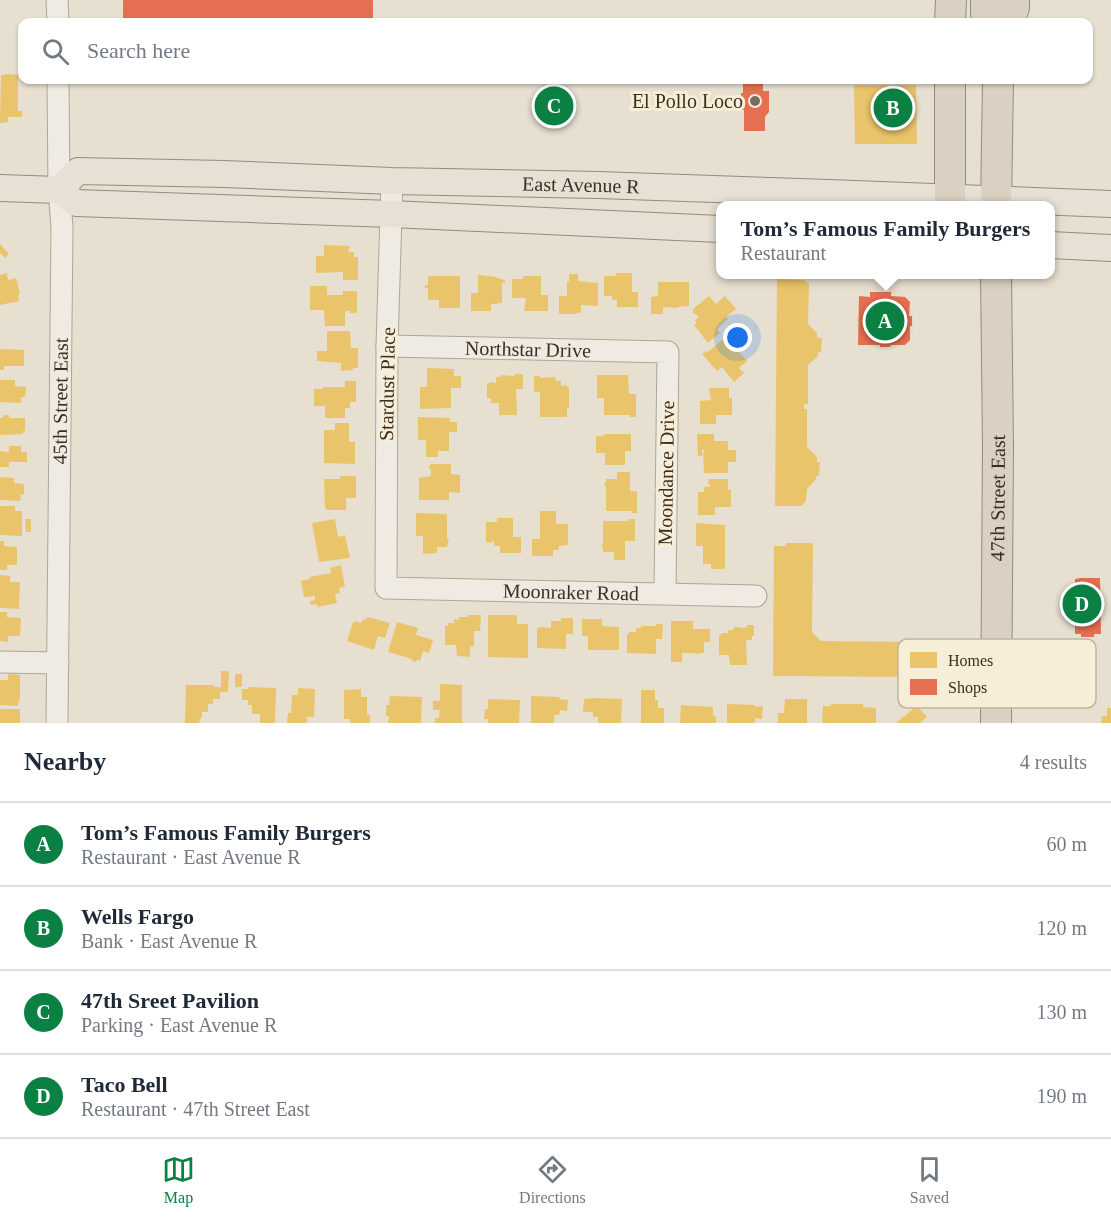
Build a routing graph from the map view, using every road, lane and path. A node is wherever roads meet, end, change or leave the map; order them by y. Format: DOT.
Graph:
graph roads {
  1 [pos="57,0"];
  2 [pos="951,0"];
  3 [pos="986,0"];
  4 [pos="1014,0"];
  5 [pos="57,18"];
  6 [pos="950,18"];
  7 [pos="988,18"];
  8 [pos="1010,18"];
  9 [pos="58,84"];
  10 [pos="950,84"];
  11 [pos="998,84"];
  12 [pos="392,181"];
  13 [pos="0,188"];
  14 [pos="59,190"];
  15 [pos="951,197"];
  16 [pos="987,201"];
  17 [pos="996,201"];
  18 [pos="1055,203"];
  19 [pos="1111,204"];
  20 [pos="391,214"];
  21 [pos="716,229"];
  22 [pos="1055,245"];
  23 [pos="1111,248"];
  24 [pos="996,279"];
  25 [pos="387,346"];
  26 [pos="668,352"];
  27 [pos="386,588"];
  28 [pos="665,593"];
  29 [pos="756,596"];
  30 [pos="997,639"];
  31 [pos="0,662"];
  32 [pos="58,663"];
  33 [pos="996,708"];
  34 [pos="57,723"];
  35 [pos="996,723"];
  1 -- 5 [label="street"];
  2 -- 6 [label="highway"];
  3 -- 7 [label="highway"];
  4 -- 8 [label="highway"];
  9 -- 14 [label="street, 45th Street East"];
  10 -- 15 [label="highway"];
  11 -- 17 [label="highway"];
  12 -- 14 [label="main road, East Avenue R"];
  12 -- 15 [label="main road, East Avenue R"];
  12 -- 20 [label="street, Stardust Place"];
  13 -- 14 [label="main road, East Avenue R"];
  14 -- 20 [label="main road, East Avenue R"];
  14 -- 32 [label="street, 45th Street East"];
  15 -- 16 [label="main road, East Avenue R"];
  18 -- 19 [label="main road, East Avenue R"];
  20 -- 21 [label="main road, East Avenue R"];
  20 -- 25 [label="street, Stardust Place"];
  22 -- 23 [label="main road"];
  24 -- 30 [label="highway, 47th Street East"];
  25 -- 26 [label="street, Northstar Drive"];
  25 -- 27 [label="street, Stardust Place"];
  26 -- 28 [label="street, Moondance Drive"];
  27 -- 28 [label="street, Moonraker Road"];
  28 -- 29 [label="street, Moonraker Road"];
  31 -- 32 [label="street"];
  32 -- 34 [label="street, 45th Street East"];
  33 -- 35 [label="highway, 47th Street East"];
}
